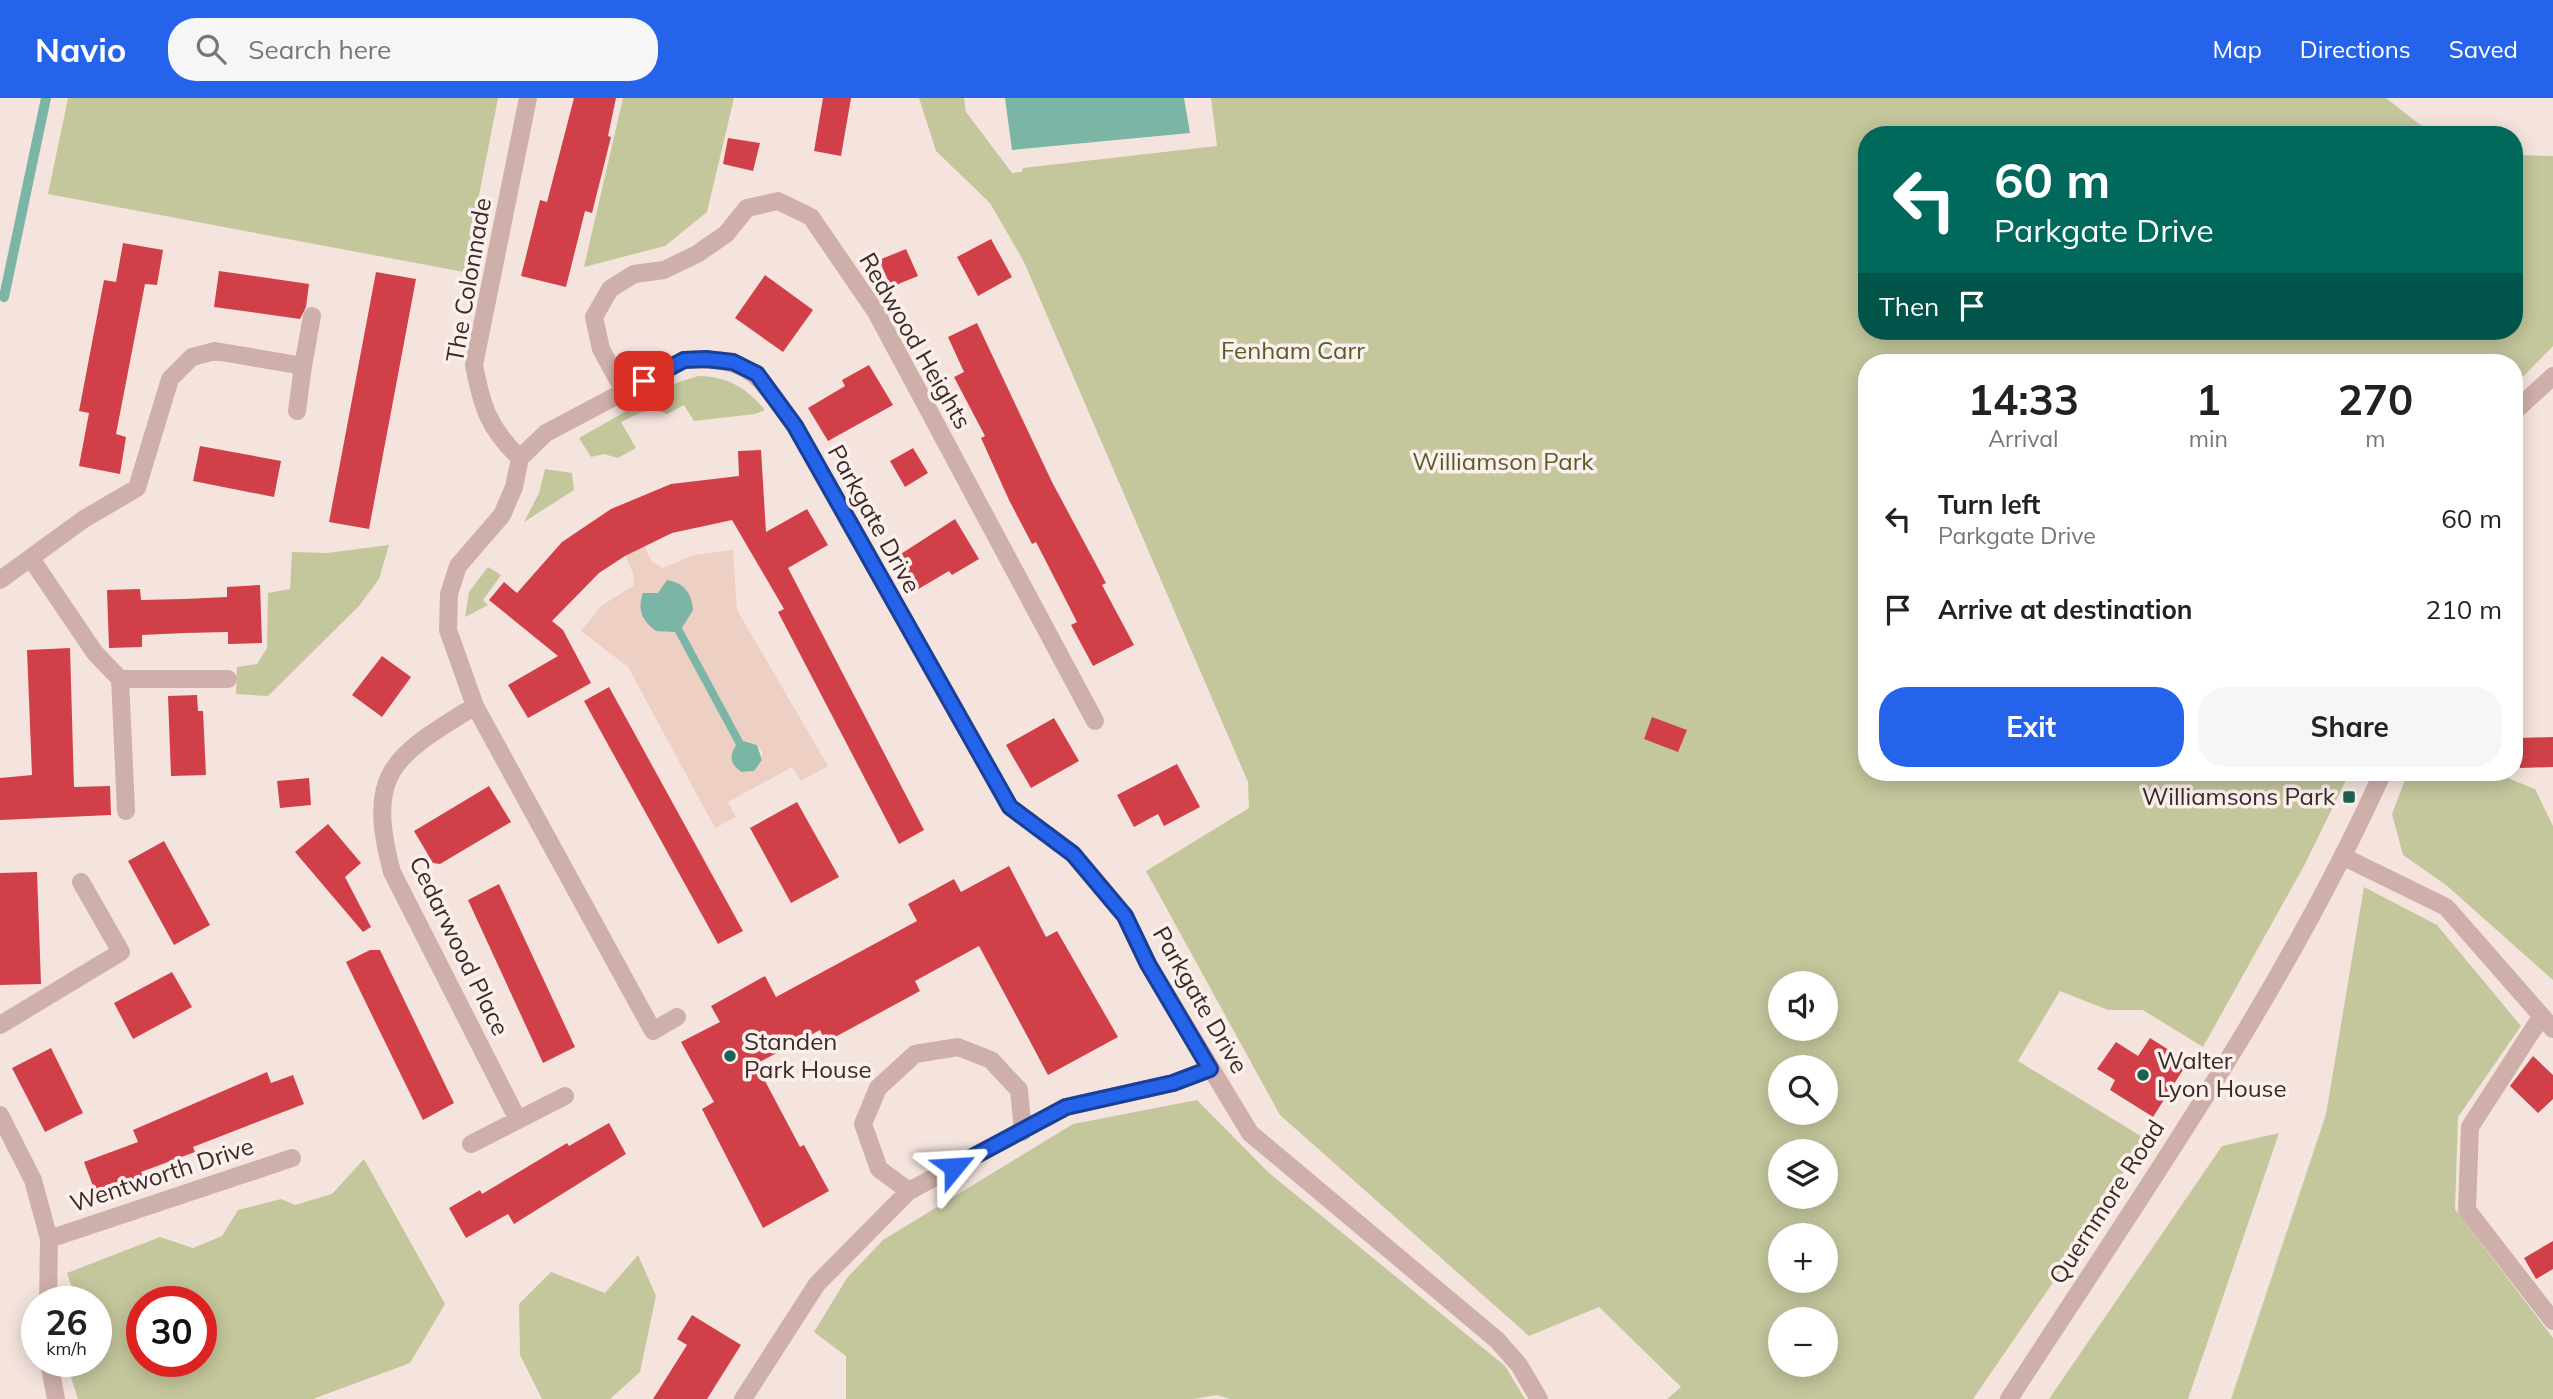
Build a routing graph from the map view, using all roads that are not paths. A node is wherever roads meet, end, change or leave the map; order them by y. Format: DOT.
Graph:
graph roads {
  1 [pos="528,98"];
  2 [pos="313,316"];
  3 [pos="303,366"];
  4 [pos="2553,376"];
  5 [pos="624,391"];
  6 [pos="2523,404"];
  7 [pos="298,411"];
  8 [pos="520,458"];
  9 [pos="32,560"];
  10 [pos="0,580"];
  11 [pos="120,679"];
  12 [pos="228,679"];
  13 [pos="475,706"];
  14 [pos="1095,721"];
  15 [pos="2379,781"];
  16 [pos="125,811"];
  17 [pos="2344,857"];
  18 [pos="81,882"];
  19 [pos="677,1017"];
  20 [pos="2547,1023"];
  21 [pos="0,1025"];
  22 [pos="1210,1069"];
  23 [pos="565,1097"];
  24 [pos="0,1115"];
  25 [pos="518,1120"];
  26 [pos="1023,1132"];
  27 [pos="471,1144"];
  28 [pos="292,1158"];
  29 [pos="909,1191"];
  30 [pos="49,1239"];
  31 [pos="48,1286"];
  32 [pos="2553,1321"];
  33 [pos="52,1377"];
  34 [pos="56,1399"];
  35 [pos="743,1399"];
  36 [pos="1539,1399"];
  37 [pos="2009,1399"];
  1 -- 8 [label="street, The Colonnade"];
  2 -- 3 [label="street"];
  3 -- 7 [label="street"];
  3 -- 9 [label="street"];
  4 -- 6 [label="street"];
  5 -- 8 [label="street, Parkgate Drive"];
  5 -- 14 [label="street, Redwood Heights"];
  5 -- 22 [label="street, Parkgate Drive"];
  8 -- 13 [label="street"];
  9 -- 10 [label="street"];
  9 -- 11 [label="street"];
  11 -- 12 [label="street"];
  11 -- 16 [label="street"];
  13 -- 19 [label="street"];
  13 -- 25 [label="street, Cedarwood Place"];
  15 -- 17 [label="street, Quernmore Road"];
  17 -- 20 [label="street"];
  17 -- 37 [label="street, Quernmore Road"];
  18 -- 21 [label="street"];
  20 -- 32 [label="street"];
  22 -- 26 [label="street"];
  22 -- 36 [label="street, Parkgate Drive"];
  23 -- 25 [label="street"];
  24 -- 30 [label="street, Wentworth Drive"];
  25 -- 27 [label="street"];
  26 -- 29 [label="street"];
  26 -- 29 [label="street"];
  28 -- 30 [label="street, Wentworth Drive"];
  29 -- 35 [label="street"];
  30 -- 31 [label="street, Wentworth Drive"];
  33 -- 34 [label="street"];
}
